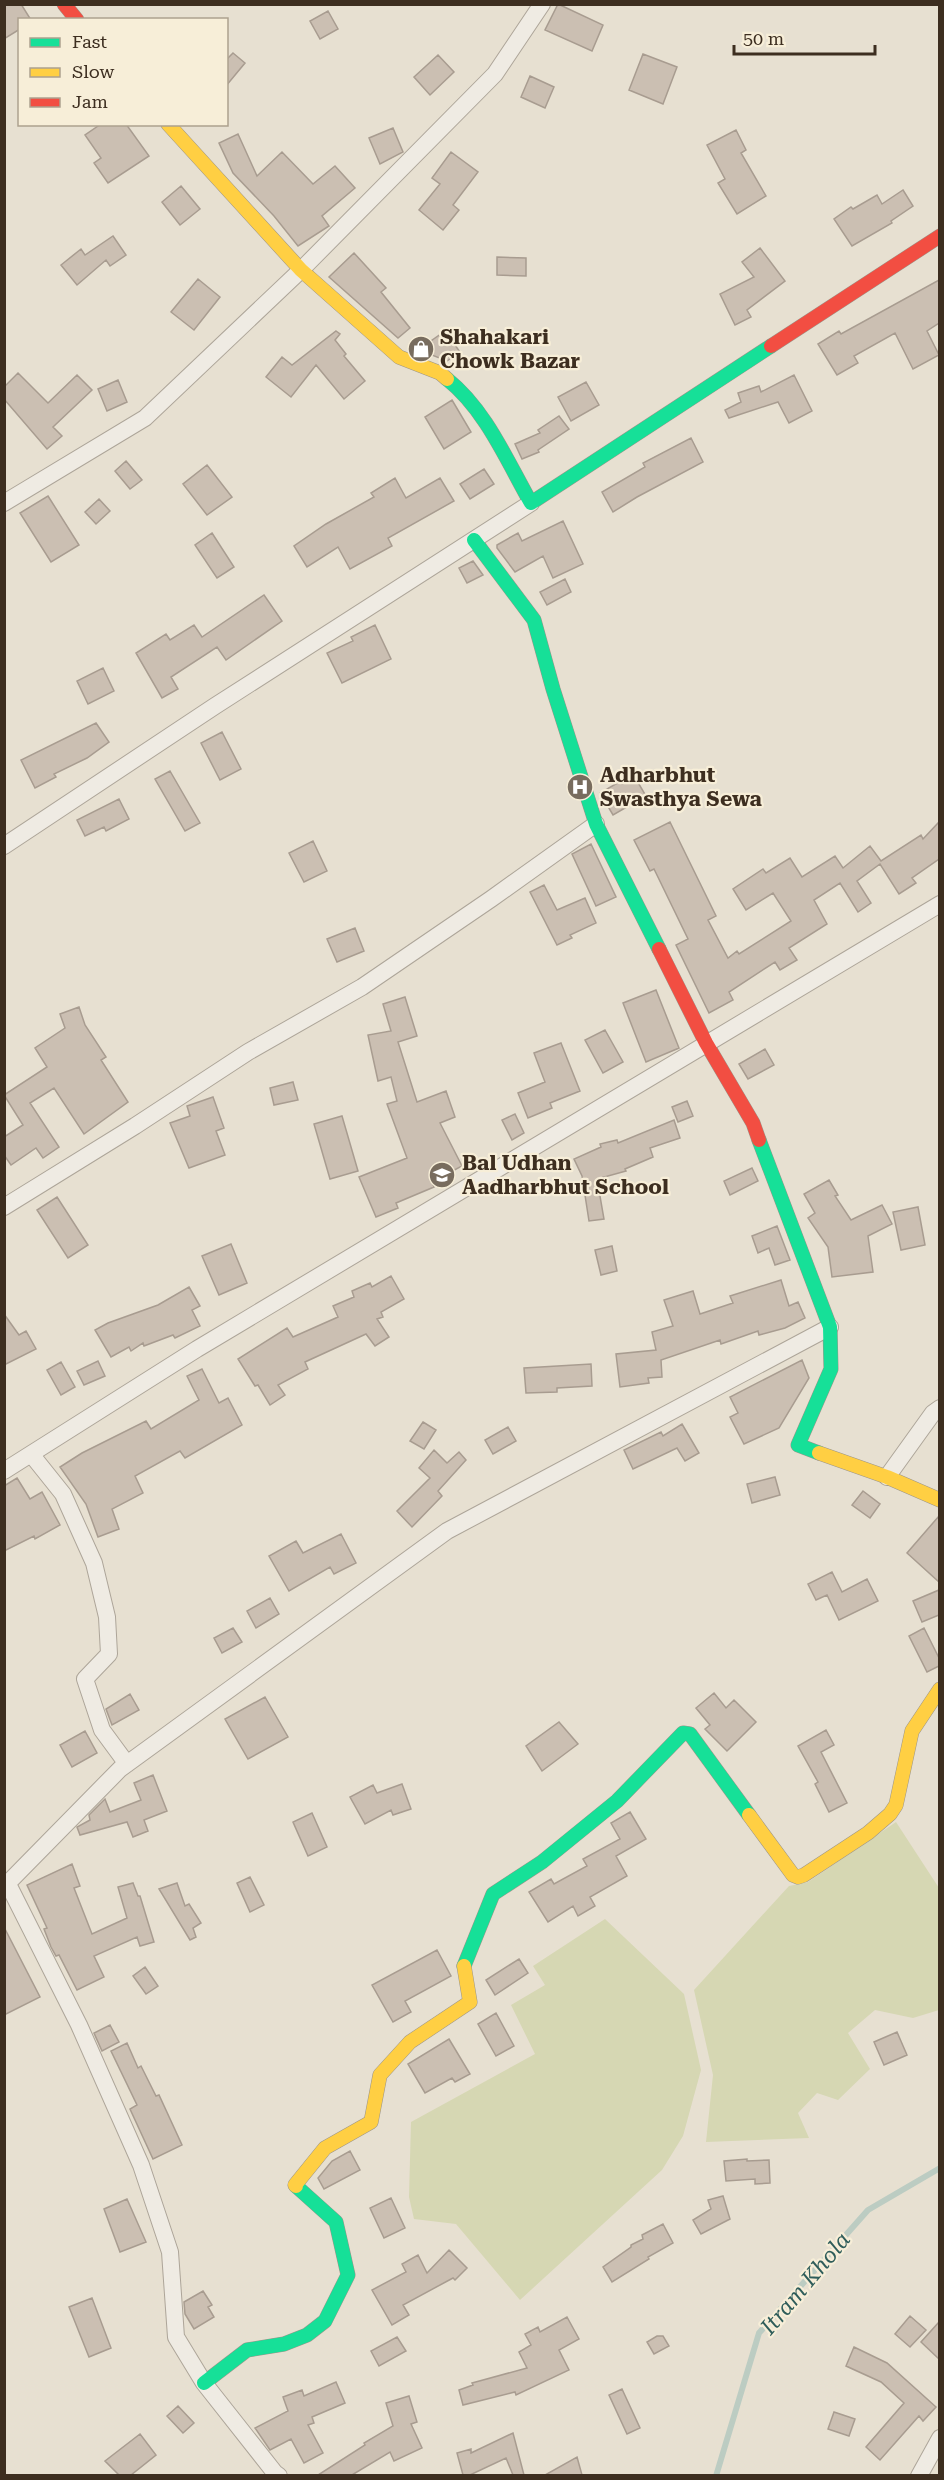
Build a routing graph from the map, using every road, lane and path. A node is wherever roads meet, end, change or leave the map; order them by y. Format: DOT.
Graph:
graph roads {
  1 [pos="64,4"];
  2 [pos="542,4"];
  3 [pos="75,18"];
  4 [pos="170,126"];
  5 [pos="939,236"];
  6 [pos="301,270"];
  7 [pos="531,502"];
  8 [pos="4,503"];
  9 [pos="474,540"];
  10 [pos="596,824"];
  11 [pos="4,846"];
  12 [pos="939,904"];
  13 [pos="706,1043"];
  14 [pos="4,1207"];
  15 [pos="830,1327"];
  16 [pos="939,1408"];
  17 [pos="31,1454"];
  18 [pos="4,1471"];
  19 [pos="887,1478"];
  20 [pos="939,1500"];
  21 [pos="939,1689"];
  22 [pos="127,1764"];
  23 [pos="6,1886"];
  24 [pos="204,2383"];
  25 [pos="939,2438"];
  26 [pos="279,2475"];
  27 [pos="919,2475"];
  1 -- 3 [label="street"];
  2 -- 6 [label="street"];
  4 -- 6 [label="street"];
  5 -- 7 [label="street"];
  6 -- 7 [label="street"];
  6 -- 8 [label="street"];
  7 -- 9 [label="street"];
  9 -- 10 [label="street"];
  9 -- 11 [label="street"];
  10 -- 13 [label="street"];
  10 -- 14 [label="street"];
  12 -- 13 [label="street"];
  13 -- 15 [label="street"];
  13 -- 17 [label="street"];
  15 -- 19 [label="street"];
  15 -- 22 [label="street"];
  16 -- 19 [label="street"];
  17 -- 18 [label="street"];
  17 -- 22 [label="street"];
  19 -- 20 [label="street"];
  21 -- 24 [label="street"];
  22 -- 23 [label="street"];
  23 -- 24 [label="street"];
  24 -- 26 [label="street"];
  25 -- 27 [label="street"];
}
